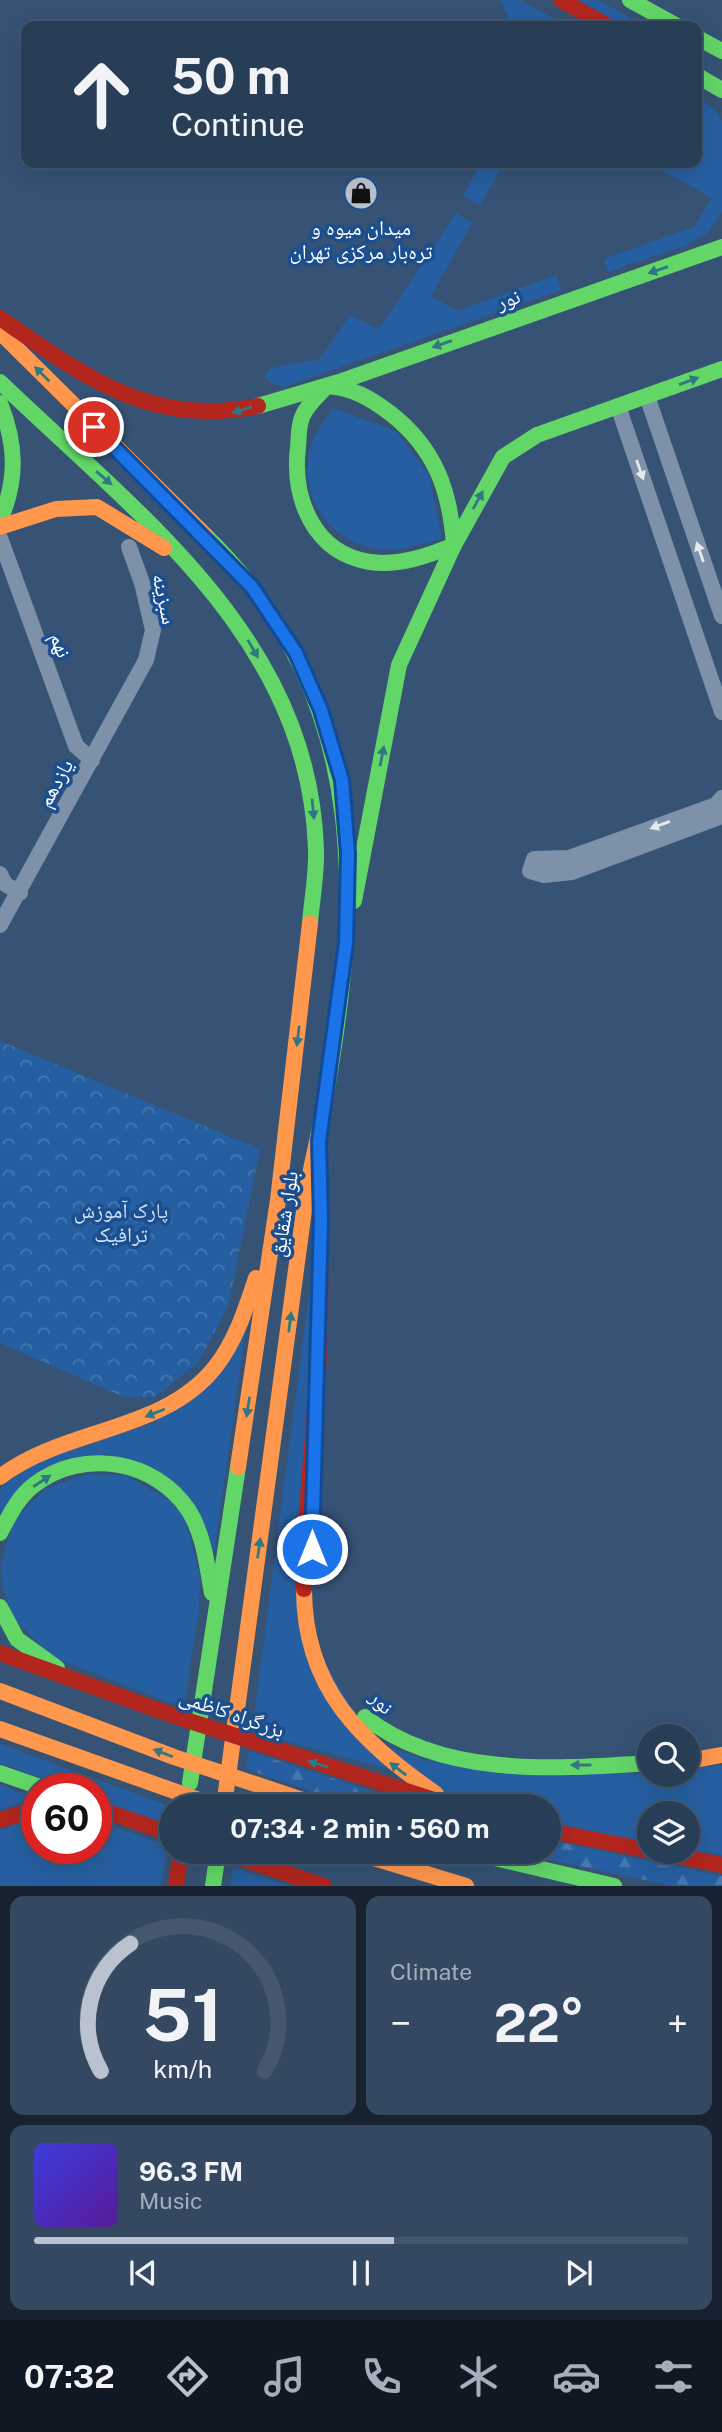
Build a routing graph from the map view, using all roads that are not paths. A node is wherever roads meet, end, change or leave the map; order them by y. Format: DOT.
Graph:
graph roads {
  1 [pos="561,0"];
  2 [pos="630,0"];
  3 [pos="599,21"];
  4 [pos="668,21"];
  5 [pos="702,40"];
  6 [pos="722,51"];
  7 [pos="702,78"];
  8 [pos="722,90"];
  9 [pos="722,236"];
  10 [pos="722,247"];
  11 [pos="705,253"];
  12 [pos="0,318"];
  13 [pos="0,332"];
  14 [pos="722,369"];
  15 [pos="0,382"];
  16 [pos="327,386"];
  17 [pos="647,396"];
  18 [pos="0,403"];
  19 [pos="618,406"];
  20 [pos="0,520"];
  21 [pos="0,527"];
  22 [pos="0,538"];
  23 [pos="454,545"];
  24 [pos="129,547"];
  25 [pos="187,564"];
  26 [pos="722,617"];
  27 [pos="146,660"];
  28 [pos="722,712"];
  29 [pos="92,760"];
  30 [pos="722,798"];
  31 [pos="722,816"];
  32 [pos="0,874"];
  33 [pos="20,893"];
  34 [pos="0,925"];
  35 [pos="346,943"];
  36 [pos="319,1141"];
  37 [pos="276,1217"];
  38 [pos="313,1436"];
  39 [pos="0,1477"];
  40 [pos="0,1533"];
  41 [pos="0,1607"];
  42 [pos="214,1609"];
  43 [pos="0,1653"];
  44 [pos="82,1684"];
  45 [pos="0,1691"];
  46 [pos="0,1729"];
  47 [pos="722,1755"];
  48 [pos="700,1758"];
  49 [pos="637,1763"];
  50 [pos="0,1773"];
  51 [pos="21,1780"];
  52 [pos="182,1794"];
  53 [pos="189,1794"];
  54 [pos="226,1794"];
  55 [pos="285,1794"];
  56 [pos="417,1794"];
  57 [pos="436,1794"];
  58 [pos="112,1813"];
  59 [pos="21,1814"];
  60 [pos="0,1820"];
  61 [pos="159,1830"];
  62 [pos="561,1833"];
  63 [pos="179,1864"];
  64 [pos="216,1864"];
  65 [pos="259,1864"];
  66 [pos="394,1864"];
  67 [pos="520,1864"];
  68 [pos="722,1865"];
  69 [pos="176,1886"];
  70 [pos="213,1886"];
  71 [pos="324,1886"];
  72 [pos="466,1886"];
  73 [pos="614,1886"];
  1 -- 3 [label="main road"];
  2 -- 4 [label="main road"];
  5 -- 6 [label="main road"];
  7 -- 8 [label="main road"];
  9 -- 11 [label="main road"];
  10 -- 11 [label="main road, نور"];
  11 -- 16 [label="main road, نور, one-way"];
  16 -- 12 [label="main road, نور, one-way"];
  35 -- 13 [label="main road, بلوار شقایق, one-way"];
  17 -- 14 [label="main road, one-way"];
  15 -- 25 [label="main road, بلوار شقایق, one-way"];
  16 -- 23 [label="main road"];
  16 -- 23 [label="main road"];
  17 -- 19 [label="main road"];
  26 -- 17 [label="street, one-way"];
  18 -- 20 [label="main road"];
  23 -- 19 [label="main road, one-way"];
  19 -- 28 [label="street, one-way"];
  21 -- 25 [label="main road"];
  22 -- 29 [label="street, نهم"];
  35 -- 23 [label="main road, one-way"];
  24 -- 27 [label="street, سبزینه"];
  25 -- 37 [label="main road, بلوار شقایق, one-way"];
  27 -- 29 [label="street, یازدهم"];
  29 -- 33 [label="street, یازدهم"];
  30 -- 31 [label="street, one-way"];
  32 -- 33 [label="street"];
  33 -- 34 [label="street, یازدهم"];
  35 -- 36 [label="main road, بلوار شقایق"];
  36 -- 38 [label="main road"];
  54 -- 36 [label="main road, بلوار شقایق, one-way"];
  37 -- 39 [label="main road, one-way"];
  37 -- 42 [label="main road, بلوار شقایق, one-way"];
  49 -- 38 [label="main road, نور, one-way"];
  57 -- 38 [label="main road, one-way"];
  40 -- 42 [label="main road, one-way"];
  41 -- 44 [label="main road"];
  42 -- 53 [label="main road, بلوار شقایق"];
  43 -- 44 [label="main road, بزرگراه کاظمی"];
  56 -- 44 [label="main road, بزرگراه کاظمی, one-way"];
  55 -- 45 [label="main road, one-way"];
  46 -- 52 [label="main road"];
  47 -- 48 [label="main road"];
  50 -- 51 [label="main road"];
  58 -- 61 [label="main road"];
  59 -- 60 [label="main road"];
  62 -- 68 [label="main road"];
  63 -- 69 [label="main road"];
  64 -- 70 [label="main road"];
  65 -- 71 [label="main road"];
  66 -- 72 [label="main road"];
  67 -- 73 [label="main road"];
}
